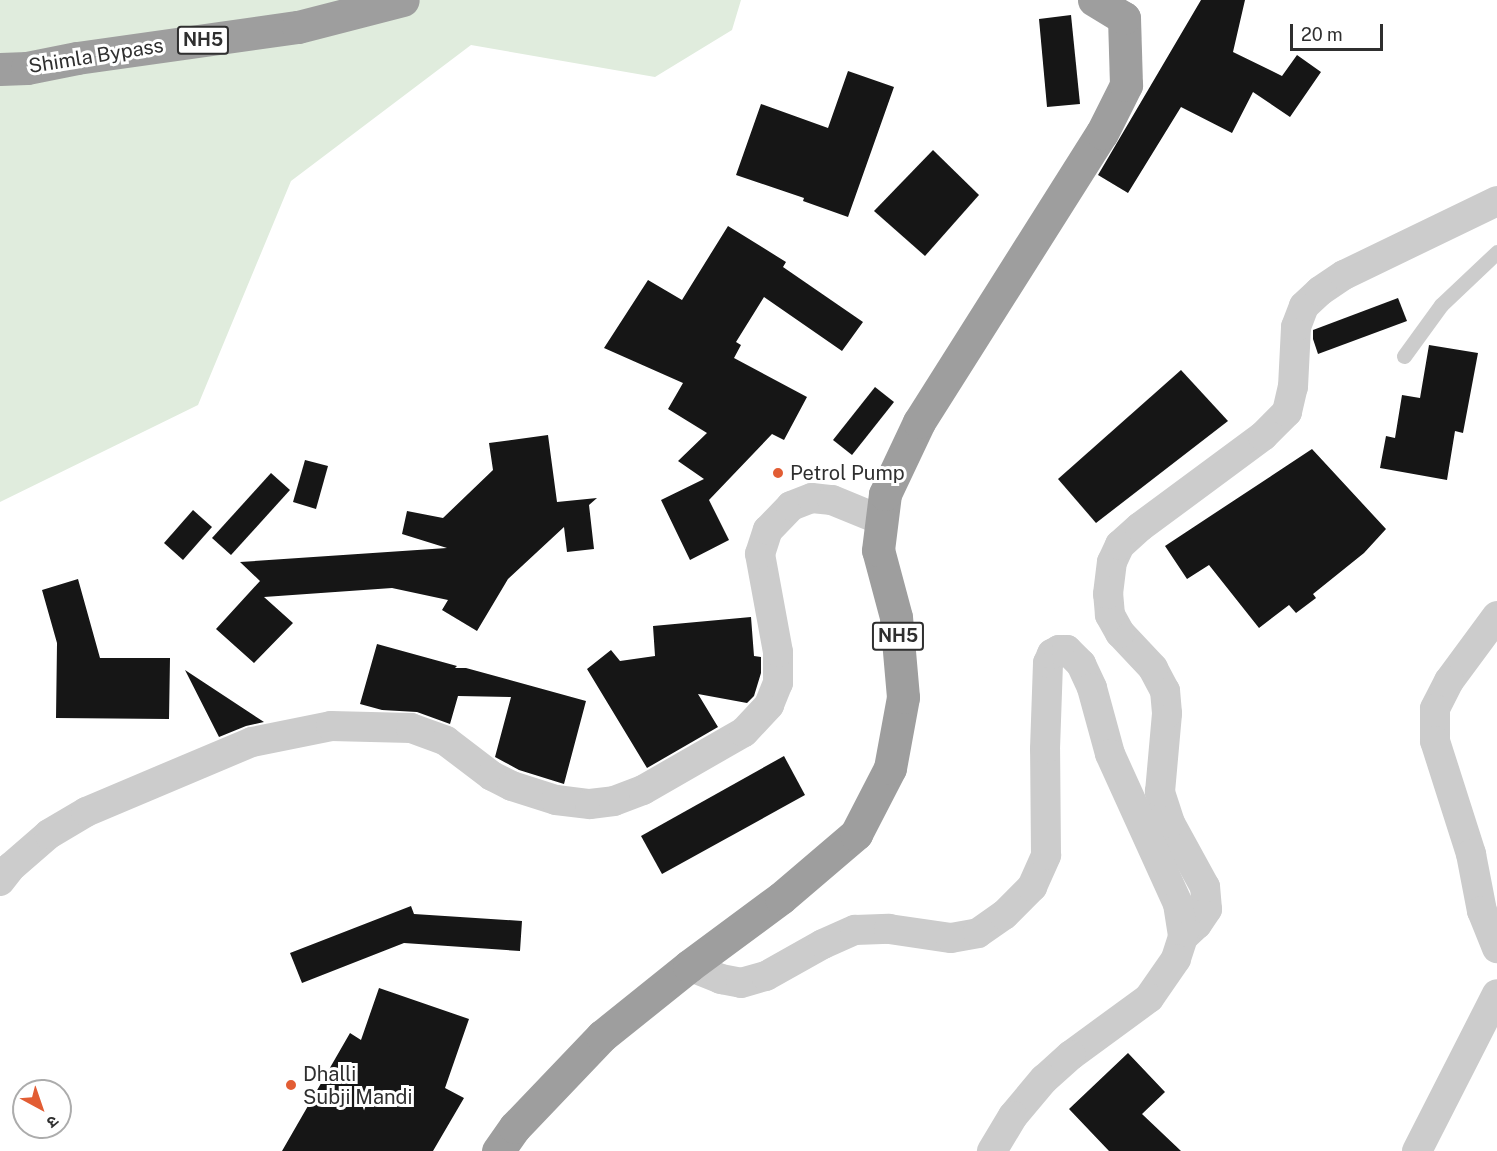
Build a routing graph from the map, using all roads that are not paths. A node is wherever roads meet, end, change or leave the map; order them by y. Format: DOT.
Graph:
graph roads {
  1 [pos="403,0"];
  2 [pos="1094,0"];
  3 [pos="0,69"];
  4 [pos="1497,201"];
  5 [pos="1497,252"];
  6 [pos="1404,356"];
  7 [pos="881,520"];
  8 [pos="1497,616"];
  9 [pos="0,881"];
  10 [pos="1183,937"];
  11 [pos="1497,948"];
  12 [pos="689,966"];
  13 [pos="1497,994"];
  14 [pos="498,1151"];
  15 [pos="992,1151"];
  16 [pos="1417,1151"];
  1 -- 3 [label="highway, Shimla Bypass / NH5"];
  2 -- 7 [label="highway, NH5"];
  4 -- 10 [label="street"];
  5 -- 6 [label="lane"];
  7 -- 9 [label="street"];
  7 -- 12 [label="highway, NH5"];
  8 -- 11 [label="street"];
  10 -- 12 [label="street"];
  10 -- 15 [label="street"];
  12 -- 14 [label="highway, NH5"];
  13 -- 16 [label="street"];
}
